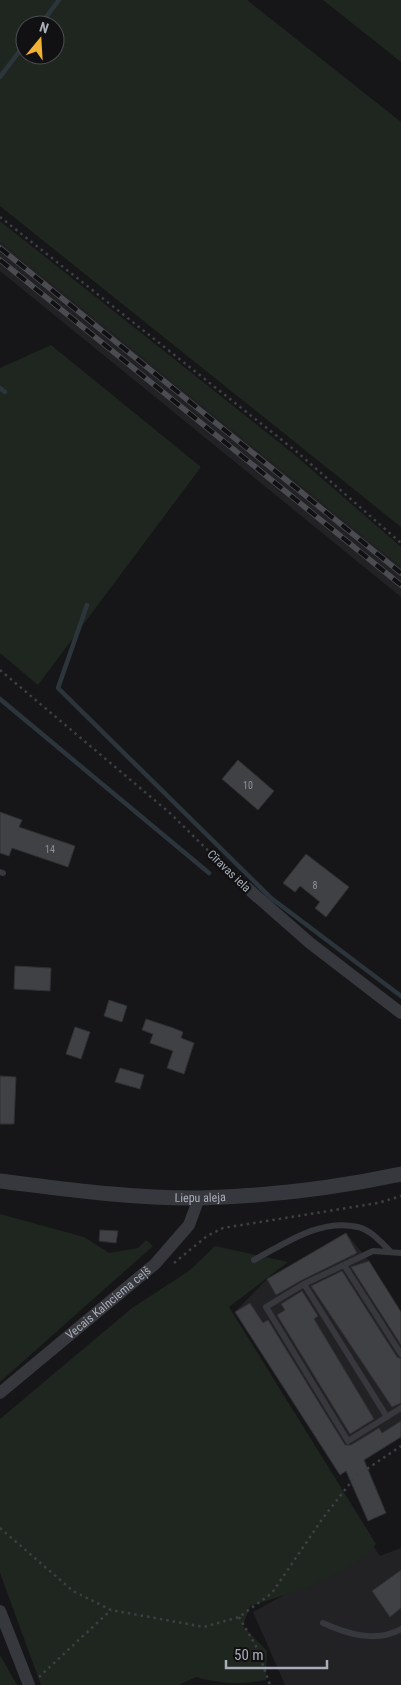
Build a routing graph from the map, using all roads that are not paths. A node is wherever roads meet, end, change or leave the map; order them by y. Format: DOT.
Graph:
graph roads {
  1 [pos="245,886"];
  2 [pos="401,1013"];
  3 [pos="401,1174"];
  4 [pos="0,1181"];
  5 [pos="199,1198"];
  6 [pos="391,1252"];
  7 [pos="401,1252"];
  8 [pos="254,1260"];
  9 [pos="344,1265"];
  10 [pos="304,1284"];
  11 [pos="401,1354"];
  12 [pos="0,1393"];
  13 [pos="401,1408"];
  14 [pos="388,1417"];
  15 [pos="0,1611"];
  16 [pos="322,1623"];
  17 [pos="401,1630"];
  18 [pos="33,1682"];
  1 -- 2 [label="street, Cīravas iela"];
  3 -- 5 [label="street, Liepu aleja"];
  4 -- 5 [label="street, Liepu aleja"];
  5 -- 12 [label="street, Vecais Kalnciema ceļš"];
  6 -- 7 [label="lane"];
  6 -- 8 [label="lane"];
  6 -- 9 [label="lane"];
  9 -- 10 [label="lane"];
  9 -- 11 [label="lane"];
  10 -- 14 [label="lane"];
  10 -- 14 [label="lane"];
  13 -- 14 [label="lane"];
  15 -- 18 [label="street"];
  16 -- 17 [label="lane"];
}
